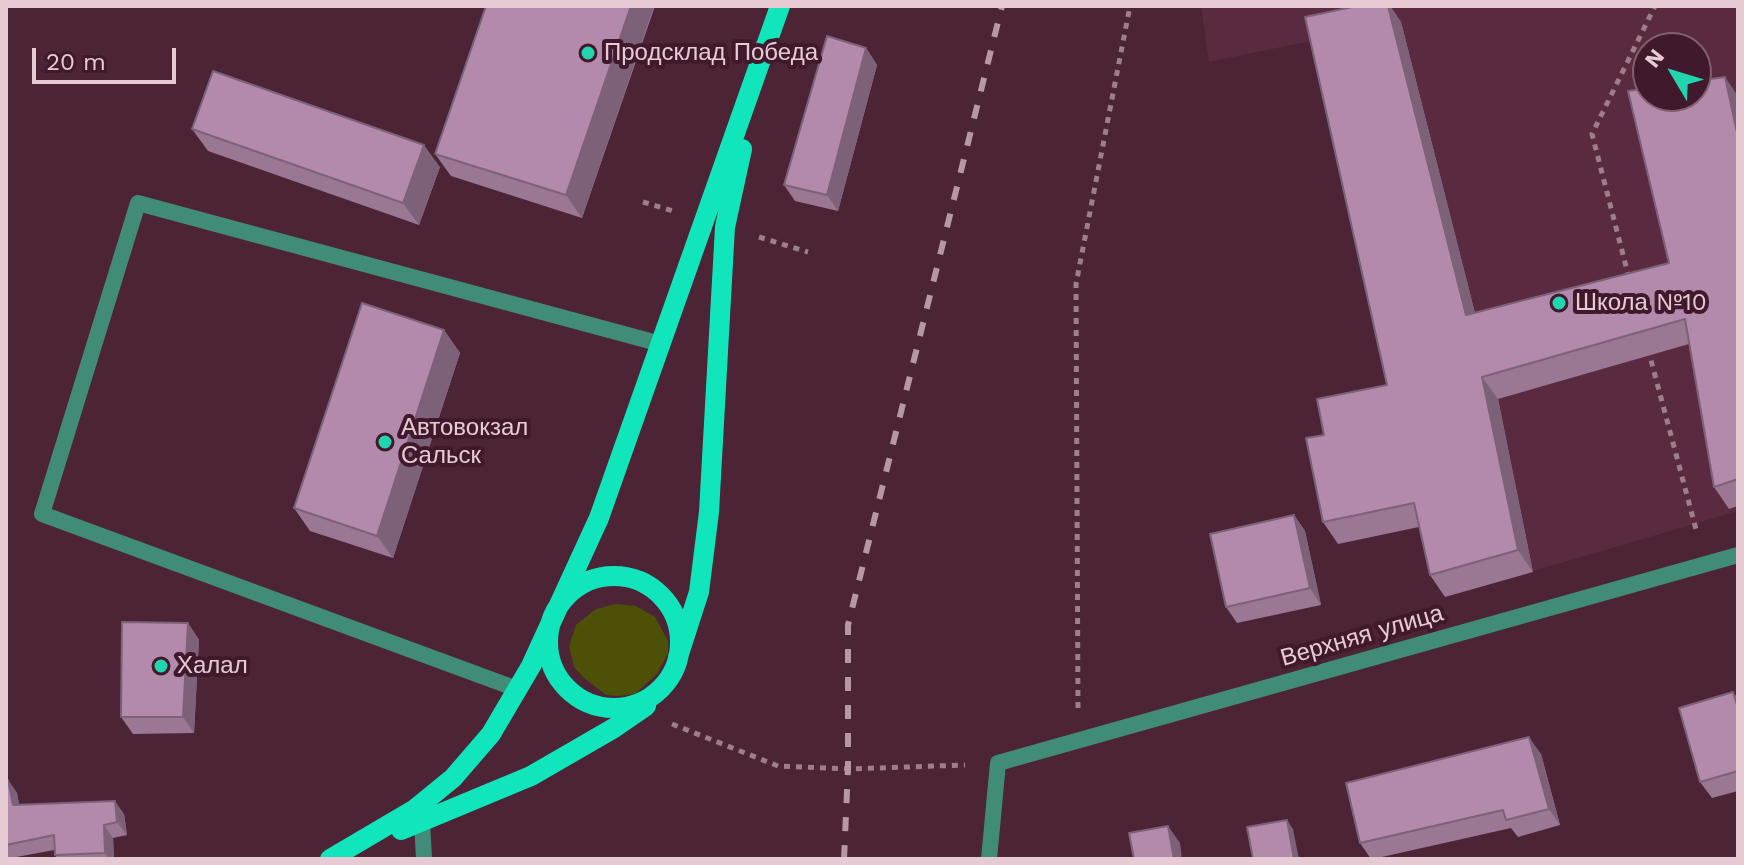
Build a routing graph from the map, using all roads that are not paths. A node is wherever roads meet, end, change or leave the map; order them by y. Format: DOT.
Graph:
graph roads {
  1 [pos="780,6"];
  2 [pos="760,67"];
  3 [pos="661,344"];
  4 [pos="1738,555"];
  5 [pos="550,624"];
  6 [pos="678,657"];
  7 [pos="517,689"];
  8 [pos="660,690"];
  9 [pos="422,821"];
  10 [pos="330,859"];
  11 [pos="424,859"];
  12 [pos="989,859"];
  1 -- 2 [label="main road"];
  2 -- 3 [label="main road"];
  2 -- 6 [label="main road"];
  3 -- 5 [label="main road"];
  3 -- 7 [label="street"];
  4 -- 12 [label="street, Верхняя улица"];
  5 -- 6 [label="main road"];
  5 -- 7 [label="main road"];
  5 -- 8 [label="main road"];
  6 -- 8 [label="main road"];
  7 -- 10 [label="main road"];
  8 -- 9 [label="main road"];
  9 -- 10 [label="main road"];
  9 -- 11 [label="street"];
}
